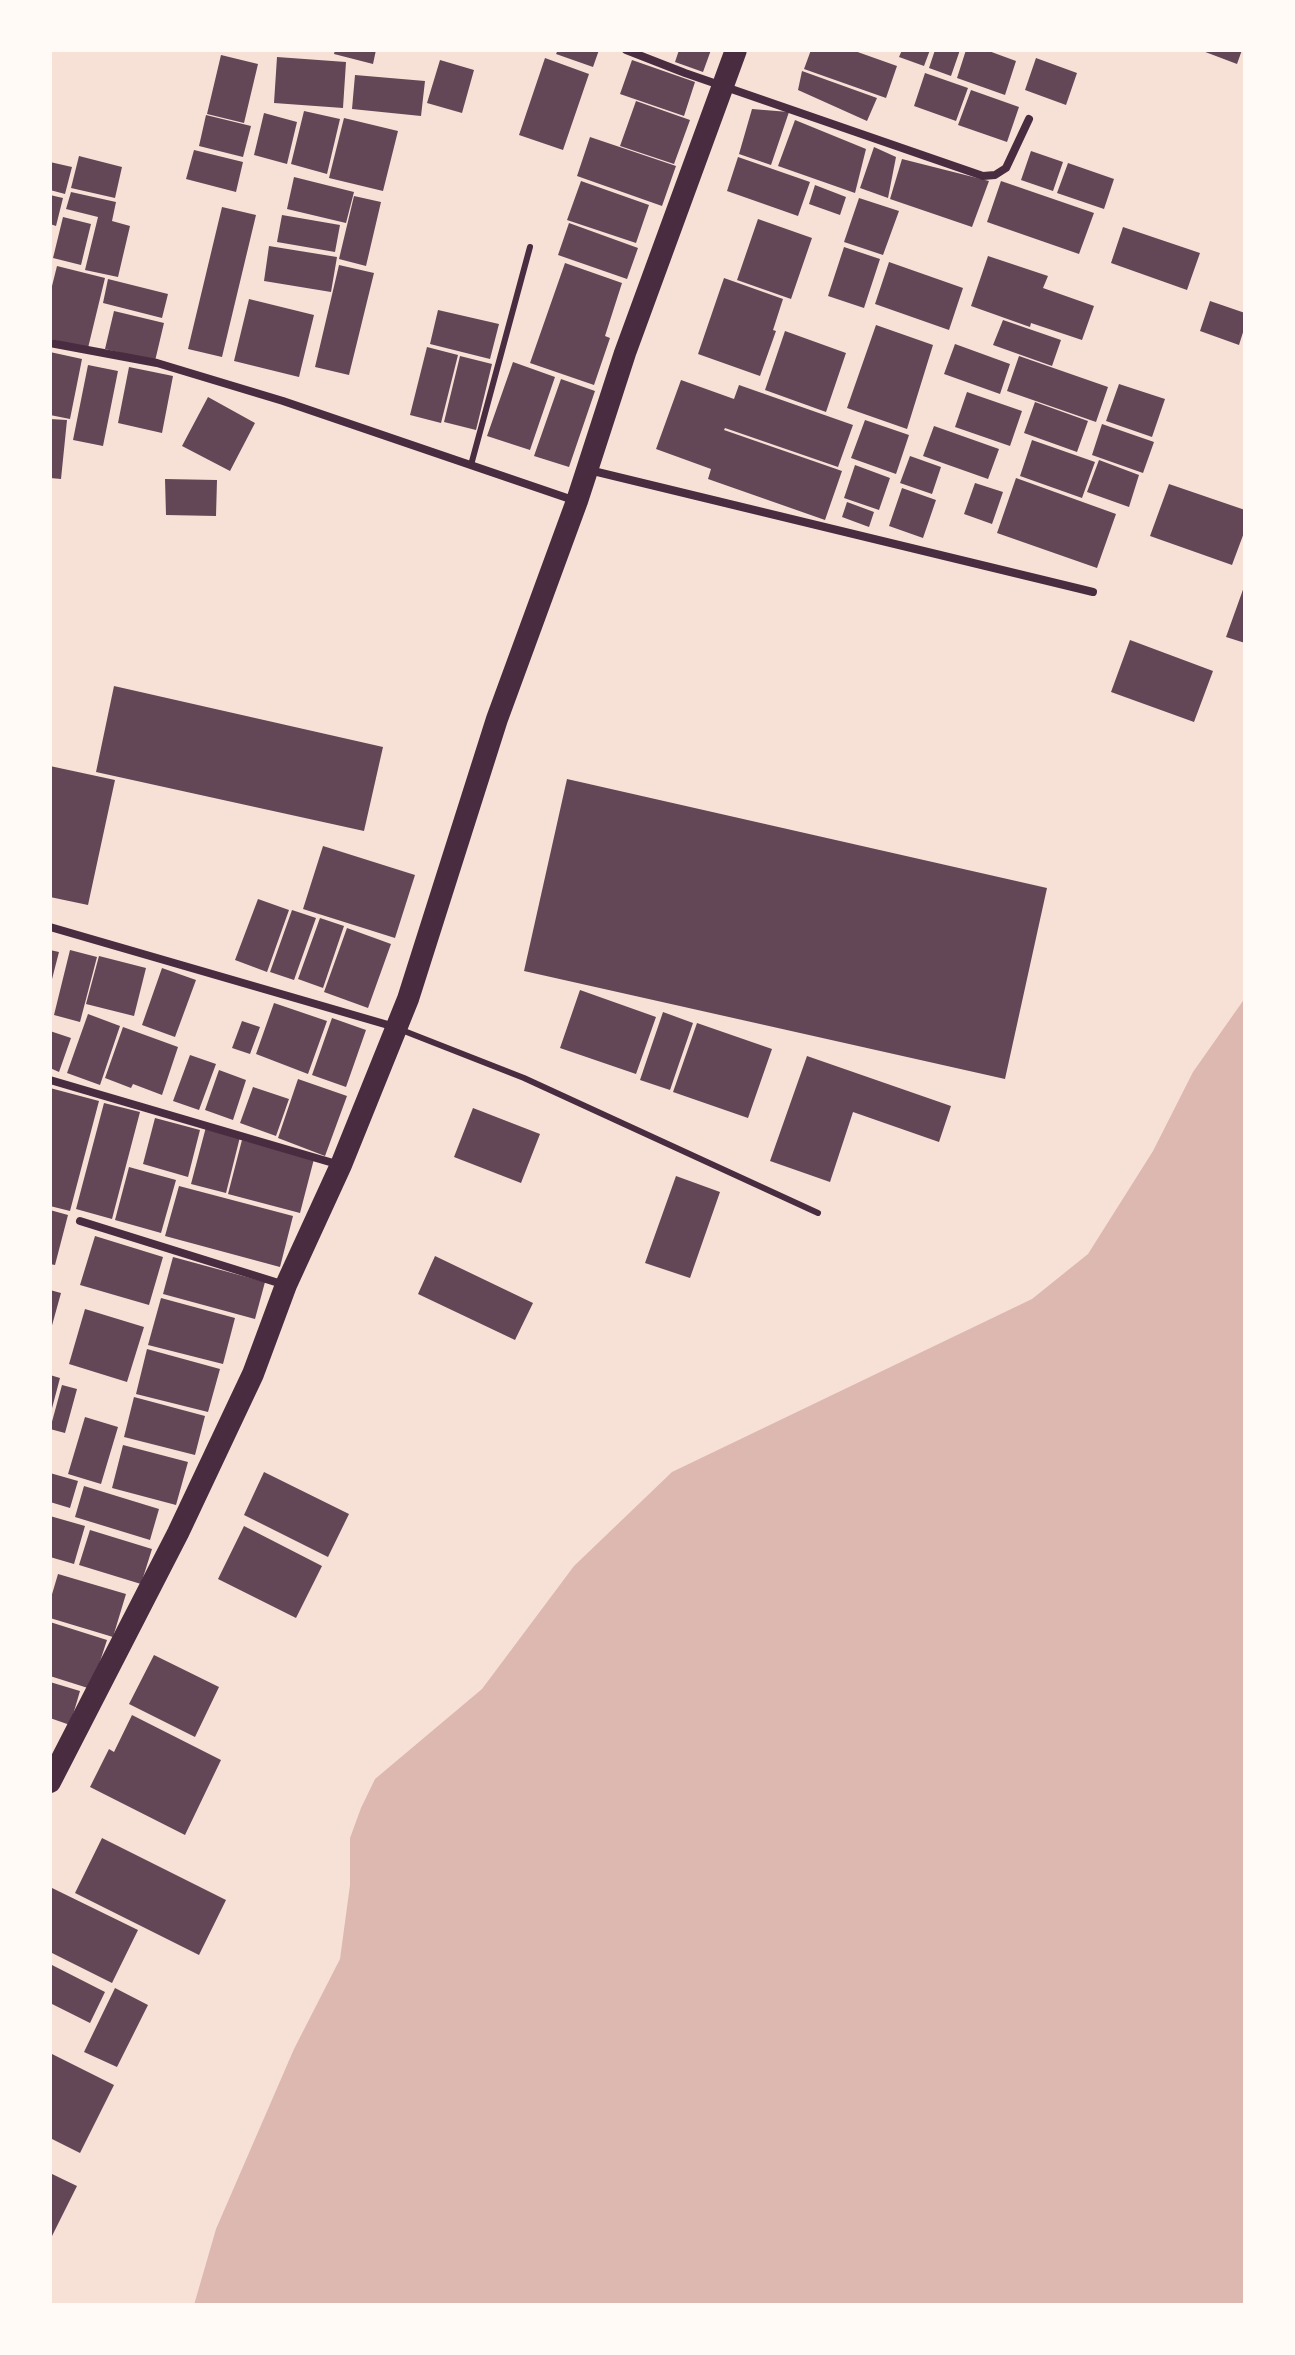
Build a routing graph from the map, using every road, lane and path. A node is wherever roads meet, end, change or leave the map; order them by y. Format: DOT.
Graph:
graph roads {
  1 [pos="626,50"];
  2 [pos="736,50"];
  3 [pos="723,86"];
  4 [pos="1029,119"];
  5 [pos="530,247"];
  6 [pos="50,343"];
  7 [pos="471,465"];
  8 [pos="588,469"];
  9 [pos="577,501"];
  10 [pos="1093,592"];
  11 [pos="50,927"];
  12 [pos="396,1028"];
  13 [pos="50,1080"];
  14 [pos="341,1165"];
  15 [pos="818,1213"];
  16 [pos="80,1221"];
  17 [pos="286,1285"];
  18 [pos="50,1782"];
  1 -- 3 [label="street"];
  2 -- 3 [label="highway"];
  3 -- 4 [label="street"];
  3 -- 8 [label="highway"];
  5 -- 7 [label="lane"];
  6 -- 7 [label="street"];
  7 -- 9 [label="street"];
  8 -- 9 [label="highway"];
  8 -- 10 [label="street"];
  9 -- 12 [label="highway"];
  11 -- 12 [label="street"];
  12 -- 14 [label="highway"];
  12 -- 15 [label="lane"];
  13 -- 14 [label="street"];
  14 -- 17 [label="highway"];
  16 -- 17 [label="street"];
  17 -- 18 [label="highway"];
}
